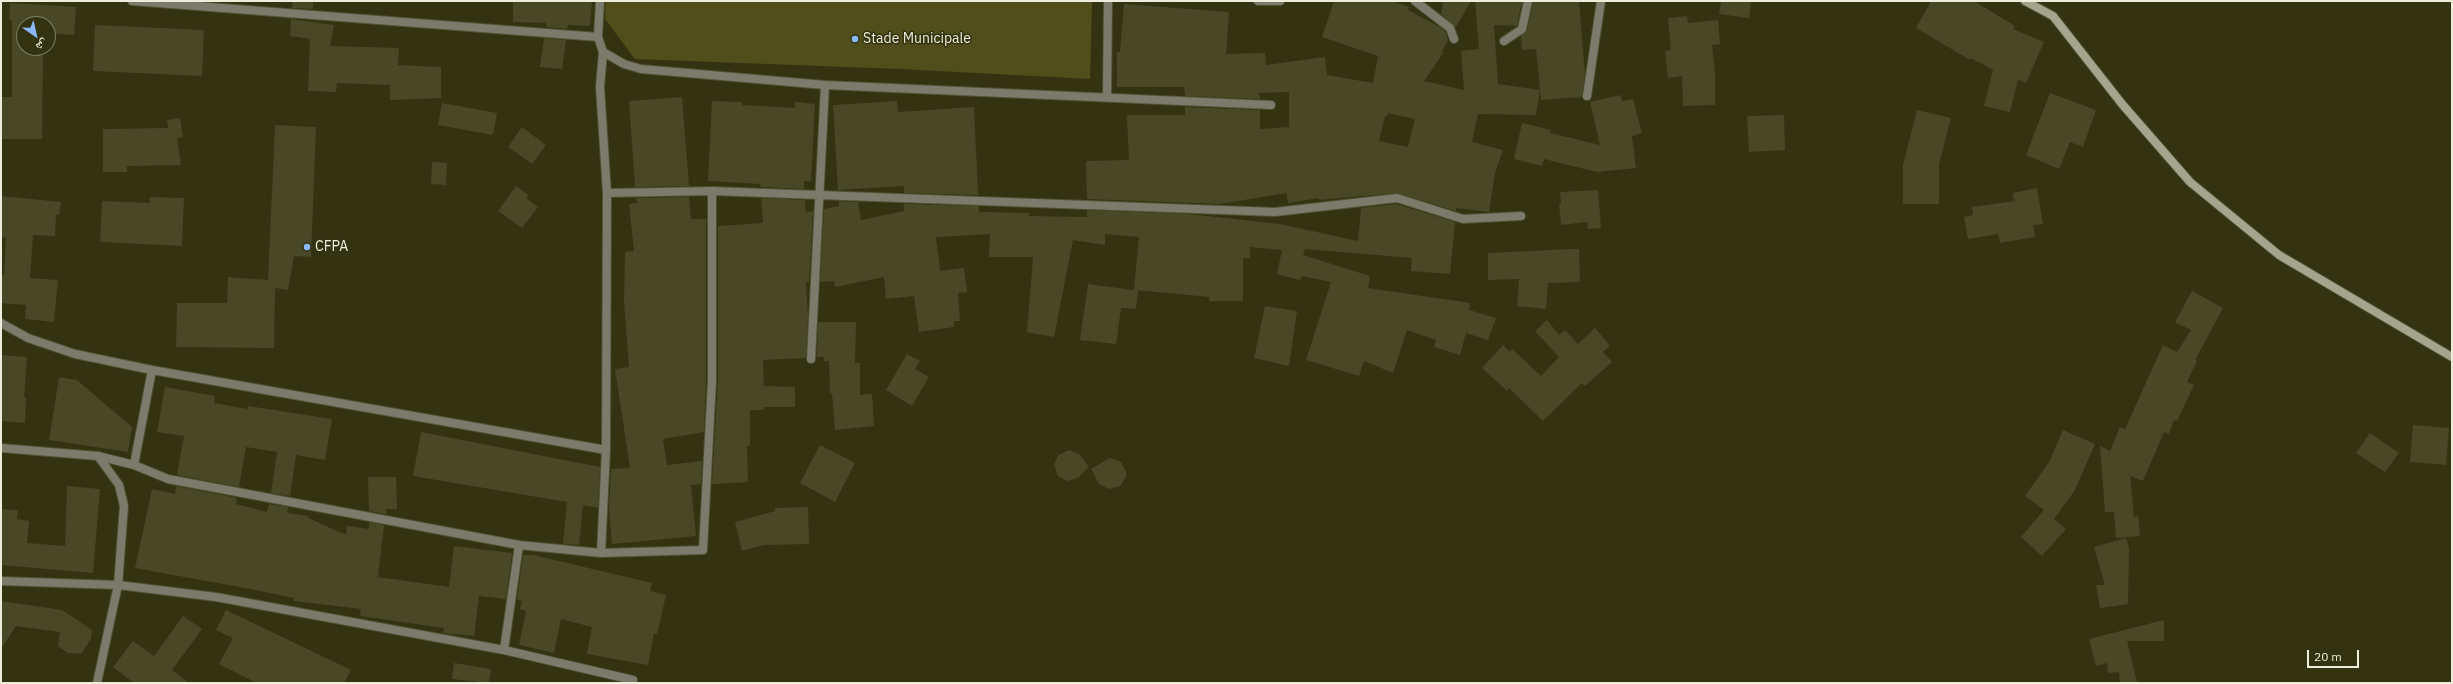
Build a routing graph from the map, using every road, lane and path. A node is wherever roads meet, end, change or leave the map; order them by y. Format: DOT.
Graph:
graph roads {
  1 [pos="132,1"];
  2 [pos="600,1"];
  3 [pos="1108,1"];
  4 [pos="1258,1"];
  5 [pos="1280,1"];
  6 [pos="1415,1"];
  7 [pos="1528,1"];
  8 [pos="1601,1"];
  9 [pos="2025,1"];
  10 [pos="146,2"];
  11 [pos="598,37"];
  12 [pos="1454,39"];
  13 [pos="1504,41"];
  14 [pos="603,52"];
  15 [pos="825,85"];
  16 [pos="1587,96"];
  17 [pos="1107,98"];
  18 [pos="1271,105"];
  19 [pos="712,191"];
  20 [pos="607,193"];
  21 [pos="819,196"];
  22 [pos="1520,216"];
  23 [pos="1,323"];
  24 [pos="2452,357"];
  25 [pos="811,359"];
  26 [pos="152,370"];
  27 [pos="1,448"];
  28 [pos="606,450"];
  29 [pos="98,456"];
  30 [pos="134,465"];
  31 [pos="519,545"];
  32 [pos="601,553"];
  33 [pos="1,581"];
  34 [pos="118,585"];
  35 [pos="504,650"];
  36 [pos="634,680"];
  37 [pos="98,683"];
  1 -- 10 [label="street"];
  2 -- 11 [label="street"];
  3 -- 17 [label="street"];
  4 -- 5 [label="street"];
  6 -- 12 [label="street"];
  7 -- 13 [label="street"];
  8 -- 16 [label="street"];
  9 -- 24 [label="main road"];
  10 -- 11 [label="street"];
  11 -- 14 [label="street"];
  14 -- 15 [label="street"];
  14 -- 20 [label="street"];
  15 -- 17 [label="street"];
  15 -- 21 [label="street"];
  17 -- 18 [label="street"];
  19 -- 20 [label="street"];
  19 -- 21 [label="street"];
  19 -- 32 [label="street"];
  20 -- 28 [label="street"];
  21 -- 22 [label="street"];
  21 -- 25 [label="street"];
  23 -- 26 [label="street"];
  26 -- 28 [label="street"];
  26 -- 30 [label="street"];
  27 -- 29 [label="street"];
  28 -- 32 [label="street"];
  29 -- 30 [label="street"];
  29 -- 34 [label="street"];
  30 -- 31 [label="street"];
  31 -- 32 [label="street"];
  31 -- 35 [label="street"];
  33 -- 34 [label="street"];
  34 -- 35 [label="street"];
  34 -- 37 [label="street"];
  35 -- 36 [label="street"];
}
